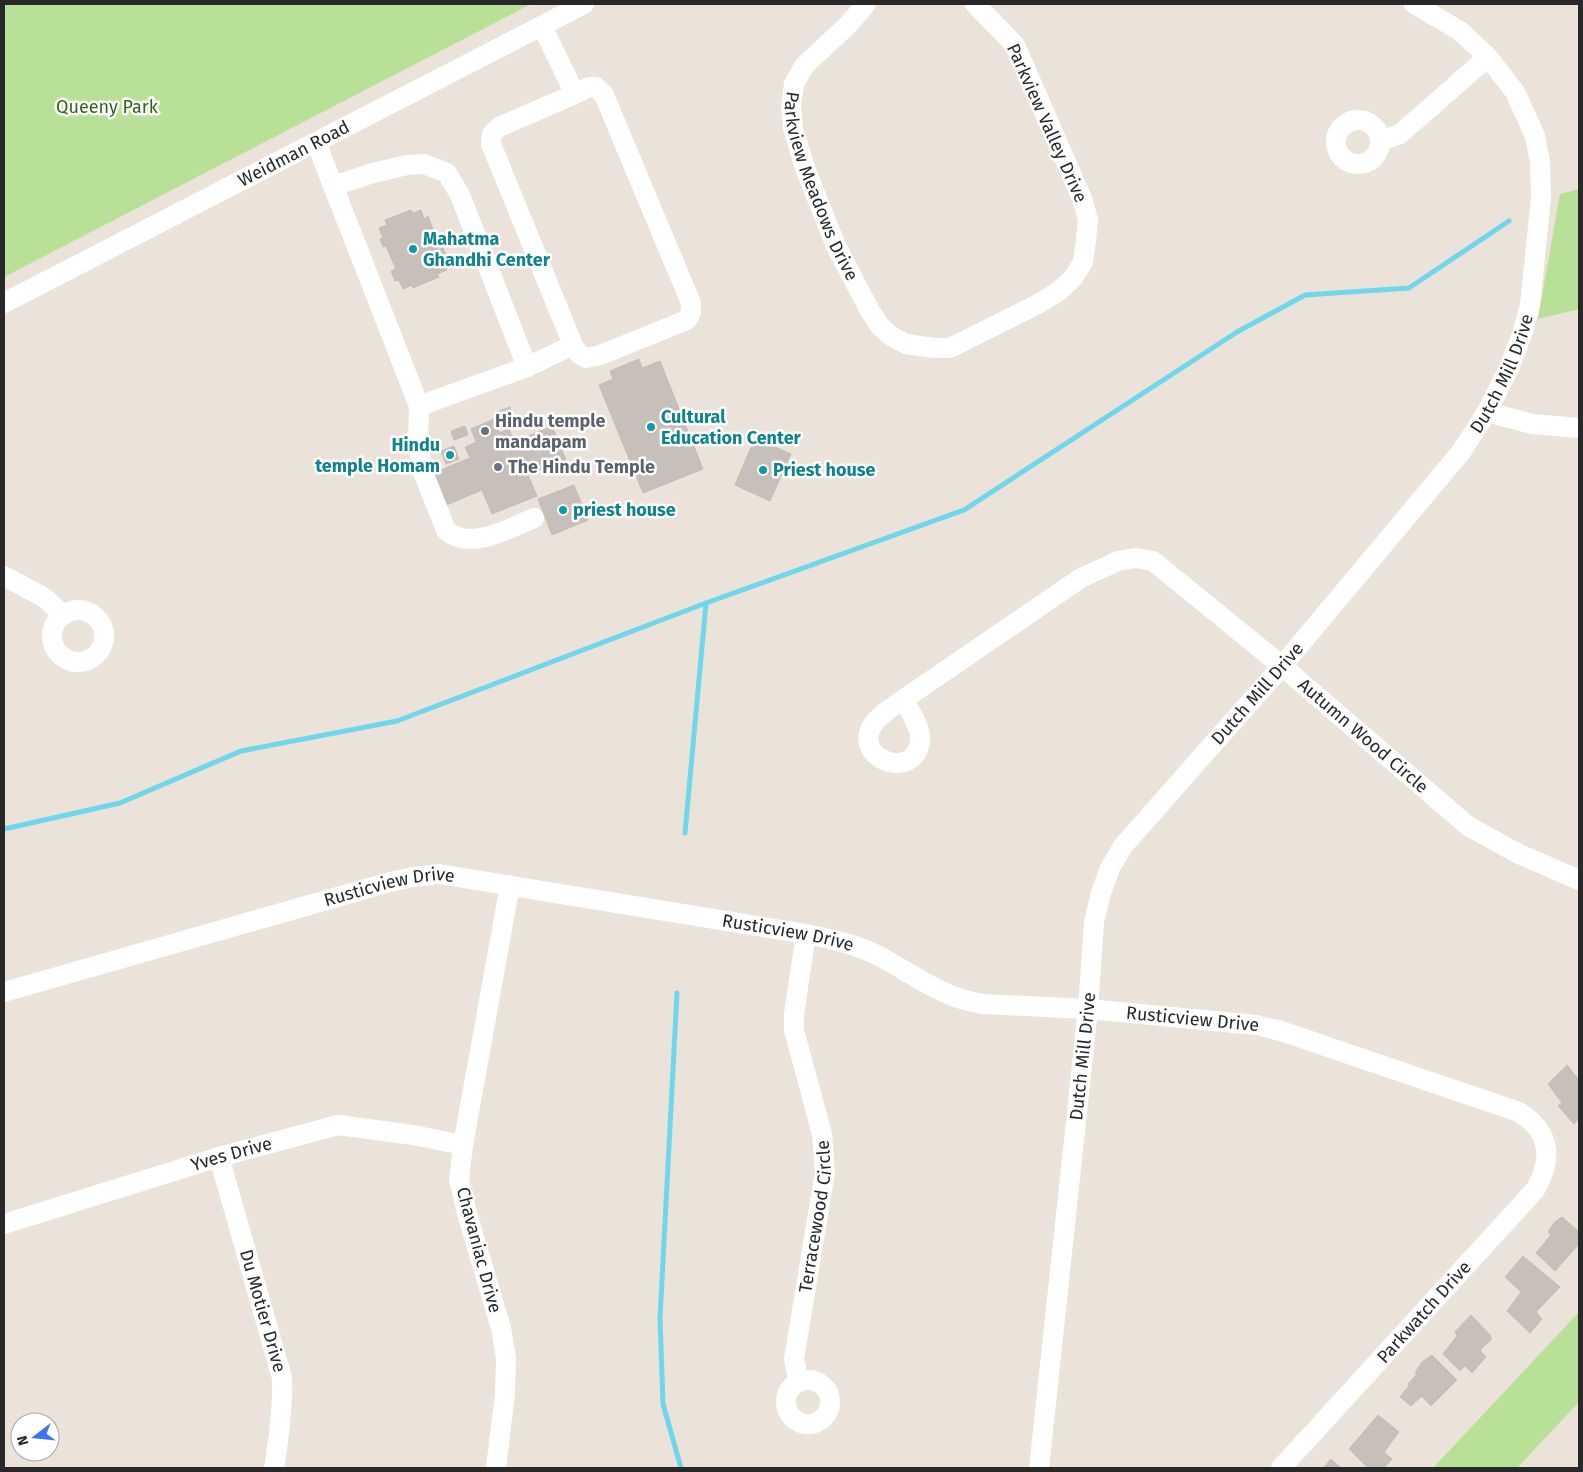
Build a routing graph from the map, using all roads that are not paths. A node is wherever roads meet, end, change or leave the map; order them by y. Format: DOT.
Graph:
graph roads {
  1 [pos="584,4"];
  2 [pos="866,4"];
  3 [pos="974,4"];
  4 [pos="1414,4"];
  5 [pos="542,26"];
  6 [pos="1488,57"];
  7 [pos="575,94"];
  8 [pos="1381,141"];
  9 [pos="316,142"];
  10 [pos="332,186"];
  11 [pos="4,303"];
  12 [pos="906,344"];
  13 [pos="573,345"];
  14 [pos="527,367"];
  15 [pos="419,406"];
  16 [pos="1487,412"];
  17 [pos="1579,428"];
  18 [pos="534,518"];
  19 [pos="4,576"];
  20 [pos="63,615"];
  21 [pos="1282,666"];
  22 [pos="904,698"];
  23 [pos="1579,880"];
  24 [pos="510,886"];
  25 [pos="806,934"];
  26 [pos="4,992"];
  27 [pos="1088,1010"];
  28 [pos="463,1145"];
  29 [pos="1547,1146"];
  30 [pos="219,1157"];
  31 [pos="4,1224"];
  32 [pos="798,1382"];
  33 [pos="274,1468"];
  34 [pos="496,1468"];
  35 [pos="1039,1468"];
  36 [pos="1281,1468"];
  1 -- 5 [label="street, Weidman Road"];
  2 -- 12 [label="street, Parkview Meadows Drive"];
  3 -- 12 [label="street, Parkview Valley Drive"];
  4 -- 6 [label="street, Dutch Mill Drive"];
  5 -- 7 [label="street"];
  5 -- 9 [label="street, Weidman Road"];
  6 -- 8 [label="street"];
  6 -- 16 [label="street, Dutch Mill Drive"];
  7 -- 13 [label="street"];
  7 -- 13 [label="street"];
  9 -- 10 [label="street"];
  9 -- 11 [label="street, Weidman Road"];
  10 -- 14 [label="street"];
  10 -- 15 [label="street"];
  13 -- 14 [label="street"];
  14 -- 15 [label="street"];
  15 -- 18 [label="street"];
  16 -- 17 [label="street"];
  16 -- 21 [label="street, Dutch Mill Drive"];
  19 -- 20 [label="street"];
  21 -- 22 [label="street, Autumn Wood Circle"];
  21 -- 23 [label="street, Autumn Wood Circle"];
  21 -- 27 [label="street, Dutch Mill Drive"];
  24 -- 25 [label="street, Rusticview Drive"];
  24 -- 26 [label="street, Rusticview Drive"];
  24 -- 28 [label="street, Chavaniac Drive"];
  25 -- 27 [label="street, Rusticview Drive"];
  25 -- 32 [label="street, Terracewood Circle"];
  27 -- 29 [label="street, Rusticview Drive"];
  27 -- 35 [label="street, Dutch Mill Drive"];
  28 -- 30 [label="street, Yves Drive"];
  28 -- 34 [label="street, Chavaniac Drive"];
  29 -- 36 [label="street, Parkwatch Drive"];
  30 -- 31 [label="street, Yves Drive"];
  30 -- 33 [label="street, Du Motier Drive"];
}
